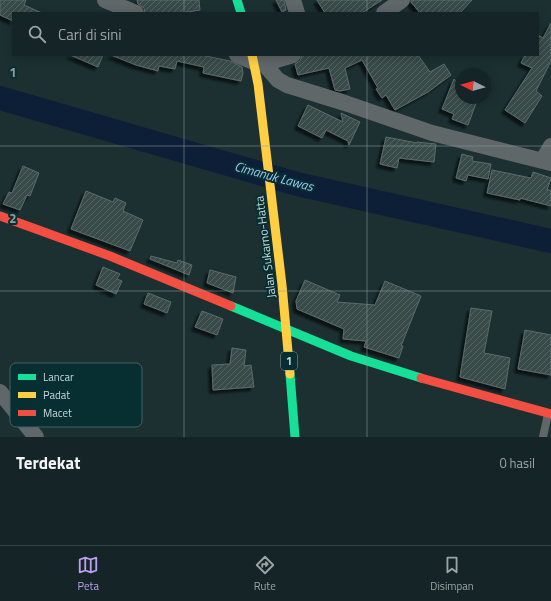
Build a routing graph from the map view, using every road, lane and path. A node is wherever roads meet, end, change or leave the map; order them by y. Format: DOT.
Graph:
graph roads {
  1 [pos="237,0"];
  2 [pos="293,0"];
  3 [pos="402,0"];
  4 [pos="114,2"];
  5 [pos="134,12"];
  6 [pos="241,12"];
  7 [pos="297,12"];
  8 [pos="385,12"];
  9 [pos="242,56"];
  10 [pos="284,56"];
  11 [pos="257,59"];
  12 [pos="551,146"];
  13 [pos="546,162"];
  14 [pos="0,216"];
  15 [pos="287,329"];
  16 [pos="0,392"];
  17 [pos="10,404"];
  18 [pos="550,414"];
  19 [pos="28,427"];
  20 [pos="36,437"];
  21 [pos="295,437"];
  22 [pos="543,437"];
  1 -- 6 [label="main road"];
  2 -- 7 [label="street"];
  3 -- 8 [label="street"];
  4 -- 5 [label="street"];
  9 -- 11 [label="street"];
  10 -- 11 [label="street"];
  11 -- 13 [label="street"];
  11 -- 15 [label="main road, Jalan Sukarno-Hatta / 1"];
  12 -- 13 [label="street"];
  14 -- 15 [label="main road"];
  15 -- 18 [label="main road"];
  15 -- 21 [label="main road, Jalan Sukarno-Hatta / 1"];
  16 -- 17 [label="street"];
  18 -- 22 [label="lane"];
  19 -- 20 [label="street"];
}
